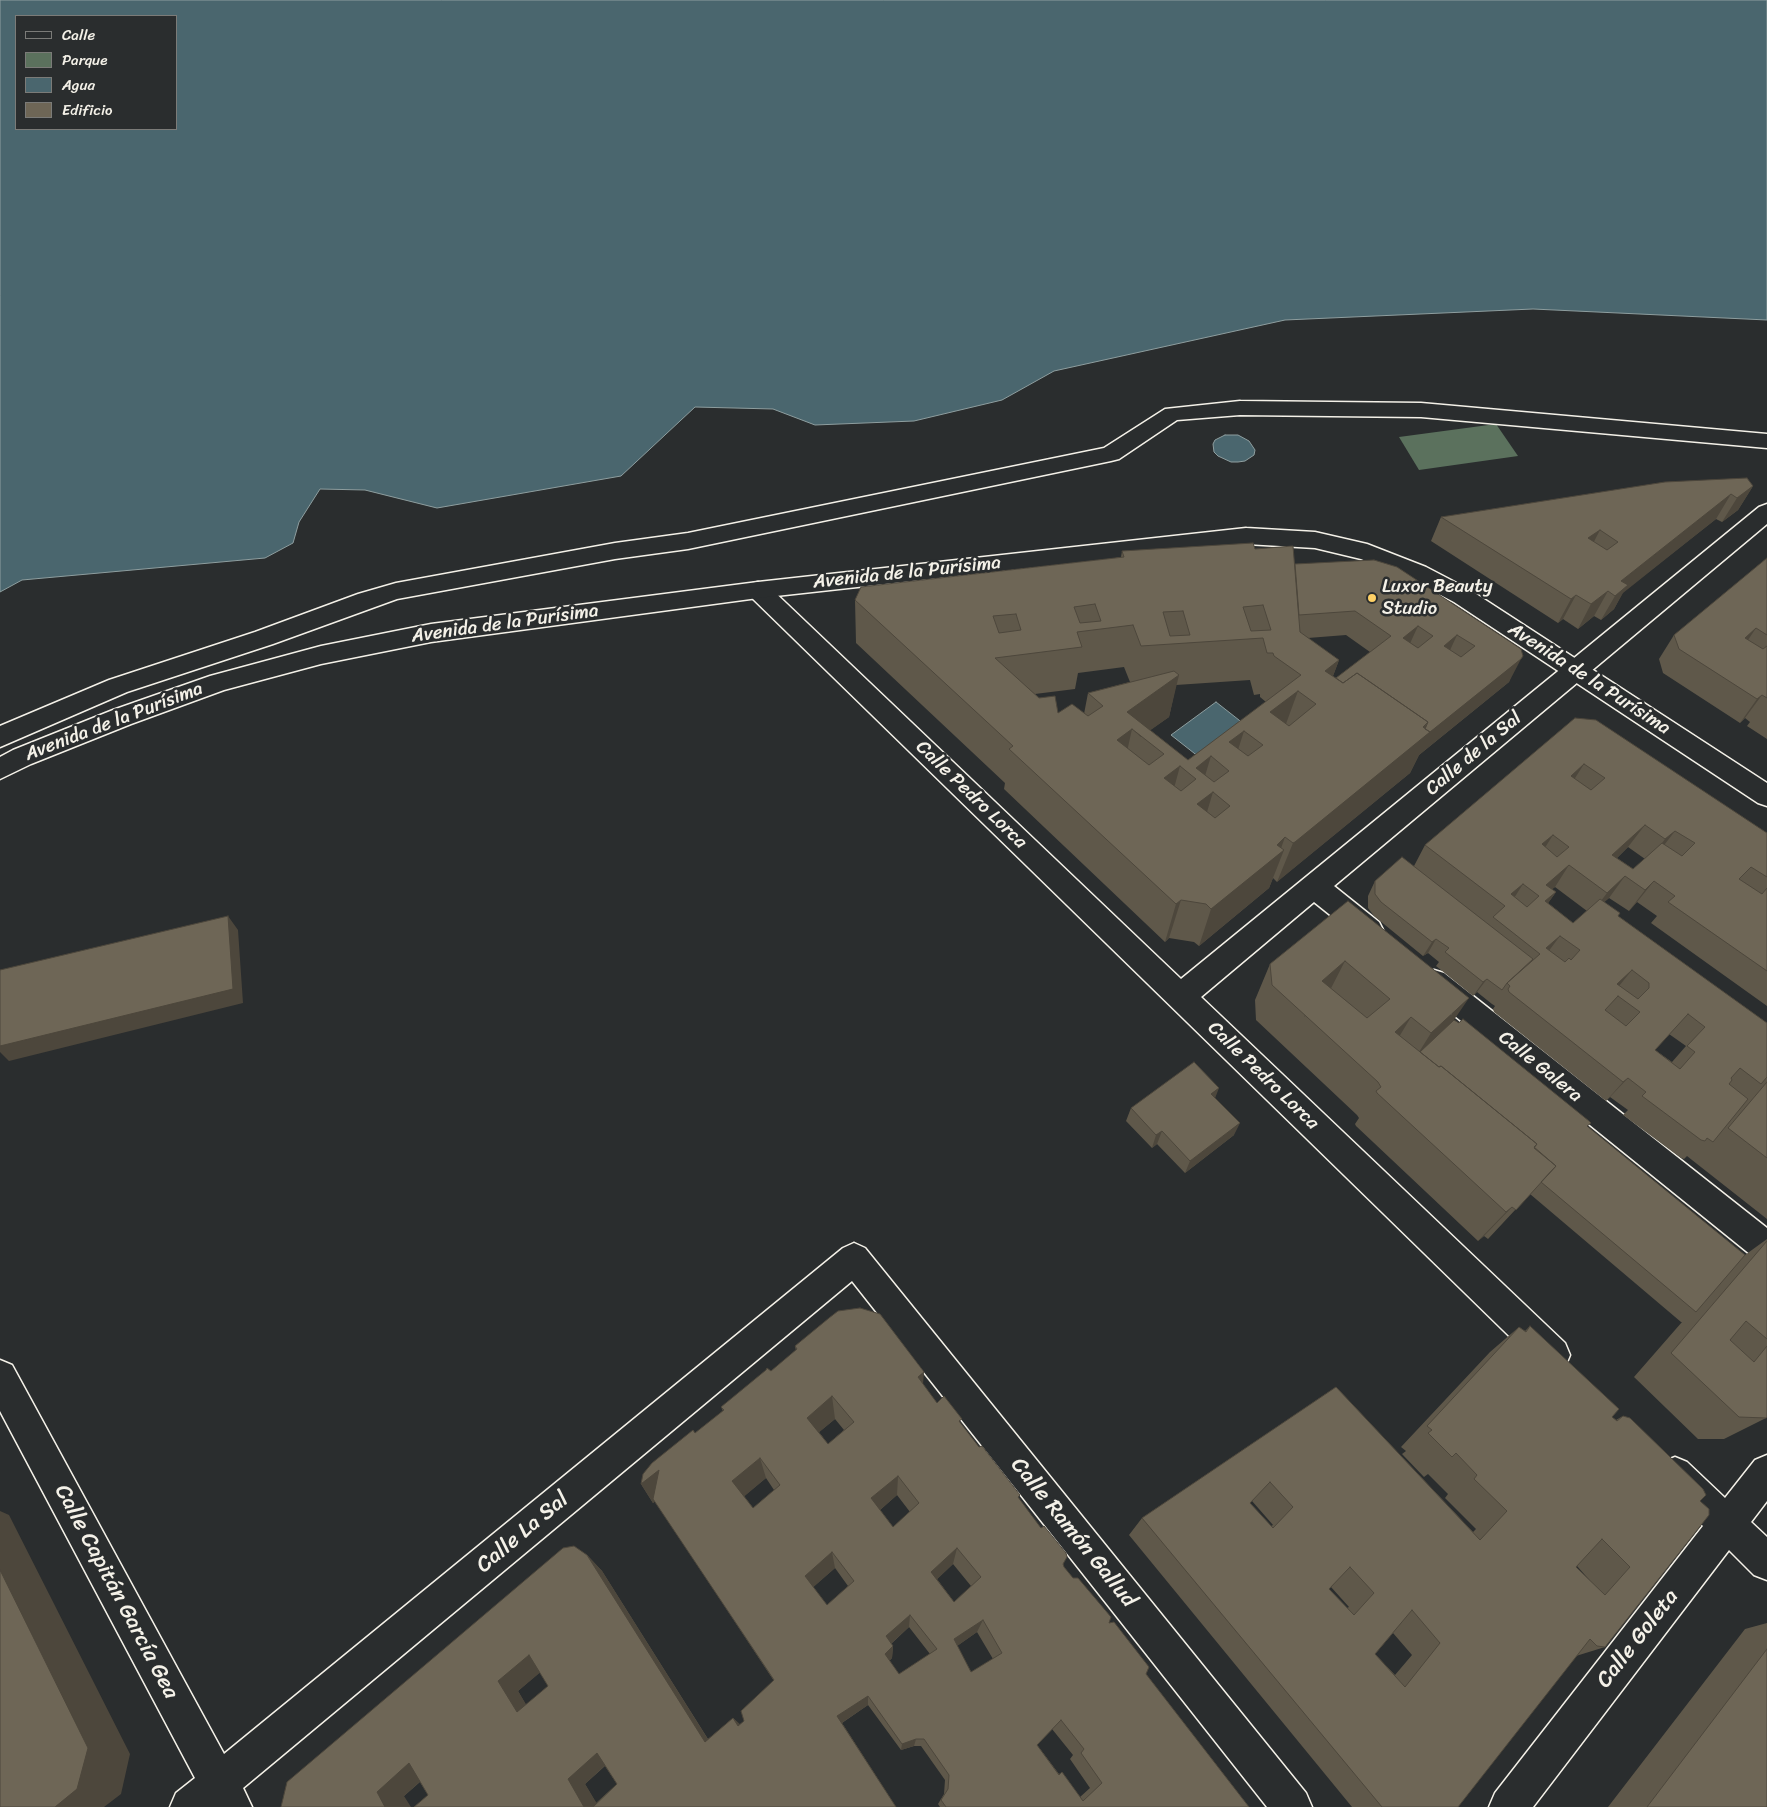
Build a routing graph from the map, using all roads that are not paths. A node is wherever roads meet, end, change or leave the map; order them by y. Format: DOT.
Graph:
graph roads {
  1 [pos="1767,441"];
  2 [pos="1767,512"];
  3 [pos="758,590"];
  4 [pos="1575,670"];
  5 [pos="0,737"];
  6 [pos="0,769"];
  7 [pos="1767,796"];
  8 [pos="1314,886"];
  9 [pos="1392,948"];
  10 [pos="1416,967"];
  11 [pos="1181,996"];
  12 [pos="1767,1248"];
  13 [pos="854,1259"];
  14 [pos="1569,1371"];
  15 [pos="0,1377"];
  16 [pos="1655,1454"];
  17 [pos="1767,1472"];
  18 [pos="1727,1524"];
  19 [pos="1767,1562"];
  20 [pos="214,1799"];
  21 [pos="1292,1807"];
  22 [pos="1508,1807"];
  1 -- 5 [label="street"];
  2 -- 4 [label="street, Calle de la Sal"];
  3 -- 4 [label="street, Avenida de la Purísima"];
  3 -- 6 [label="street, Avenida de la Purísima"];
  3 -- 11 [label="street, Calle Pedro Lorca"];
  4 -- 7 [label="street, Avenida de la Purísima"];
  4 -- 8 [label="street, Calle de la Sal"];
  8 -- 9 [label="street"];
  8 -- 11 [label="street, Calle de la Sal"];
  10 -- 12 [label="street, Calle Galera"];
  11 -- 14 [label="street, Calle Pedro Lorca"];
  13 -- 20 [label="street, Calle La Sal"];
  13 -- 21 [label="street, Calle Ramón Gallud"];
  15 -- 20 [label="street, Calle Capitán García Gea"];
  16 -- 18 [label="street"];
  17 -- 18 [label="street, Calle Goleta"];
  18 -- 19 [label="street"];
  18 -- 22 [label="street, Calle Goleta"];
}
